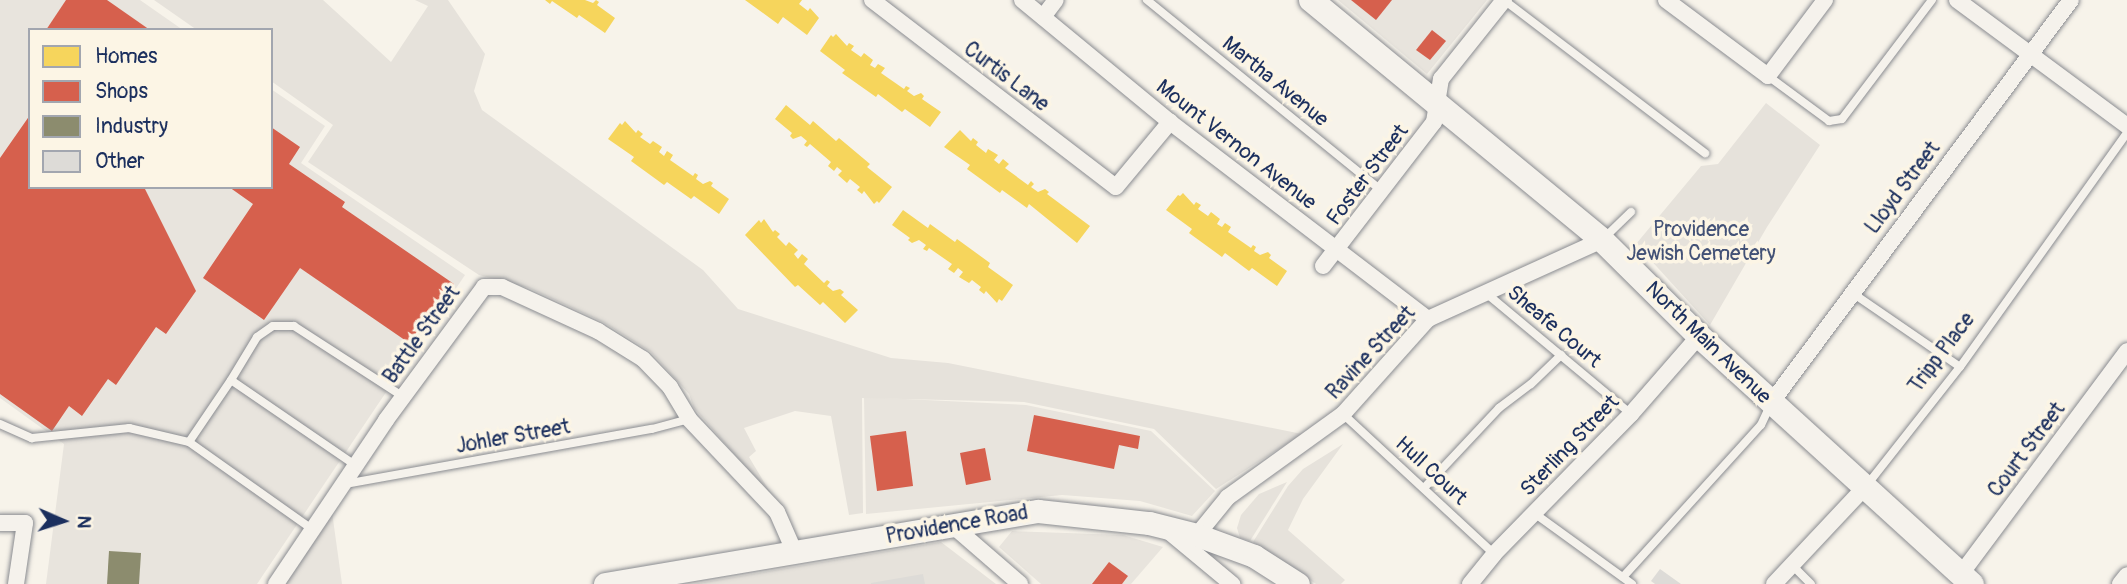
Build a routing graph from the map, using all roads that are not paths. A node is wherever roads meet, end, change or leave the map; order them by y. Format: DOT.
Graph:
graph roads {
  1 [pos="872,0"];
  2 [pos="1022,0"];
  3 [pos="1056,0"];
  4 [pos="1147,0"];
  5 [pos="1311,0"];
  6 [pos="1504,0"];
  7 [pos="1666,0"];
  8 [pos="1825,0"];
  9 [pos="1932,0"];
  10 [pos="1957,0"];
  11 [pos="2071,0"];
  12 [pos="1043,17"];
  13 [pos="2029,54"];
  14 [pos="1768,76"];
  15 [pos="1436,102"];
  16 [pos="1170,122"];
  17 [pos="2127,126"];
  18 [pos="2127,133"];
  19 [pos="1705,153"];
  20 [pos="1382,191"];
  21 [pos="1632,212"];
  22 [pos="1602,240"];
  23 [pos="1337,249"];
  24 [pos="1323,266"];
  25 [pos="1851,292"];
  26 [pos="1487,293"];
  27 [pos="1428,319"];
  28 [pos="1699,336"];
  29 [pos="2127,351"];
  30 [pos="1561,355"];
  31 [pos="1959,367"];
  32 [pos="231,380"];
  33 [pos="402,396"];
  34 [pos="1771,403"];
  35 [pos="1343,414"];
  36 [pos="1631,414"];
  37 [pos="689,419"];
  38 [pos="0,424"];
  39 [pos="189,442"];
  40 [pos="355,465"];
  41 [pos="342,485"];
  42 [pos="1865,487"];
  43 [pos="1424,488"];
  44 [pos="1534,513"];
  45 [pos="0,523"];
  46 [pos="952,525"];
  47 [pos="1162,527"];
  48 [pos="312,529"];
  49 [pos="1197,535"];
  50 [pos="795,552"];
  51 [pos="1494,554"];
  52 [pos="1791,564"];
  53 [pos="2127,575"];
  54 [pos="1623,578"];
  55 [pos="1967,579"];
  56 [pos="16,584"];
  57 [pos="276,584"];
  58 [pos="605,584"];
  59 [pos="1020,584"];
  60 [pos="1232,584"];
  61 [pos="1298,584"];
  62 [pos="1470,584"];
  63 [pos="1632,584"];
  64 [pos="1774,584"];
  65 [pos="1811,584"];
  66 [pos="2120,584"];
  1 -- 16 [label="street, Curtis Lane"];
  2 -- 12 [label="street, Mount Vernon Avenue"];
  3 -- 12 [label="street"];
  4 -- 20 [label="lane, Martha Avenue"];
  5 -- 15 [label="main road, North Main Avenue"];
  6 -- 15 [label="street, Foster Street"];
  6 -- 19 [label="lane"];
  7 -- 14 [label="street"];
  8 -- 14 [label="street"];
  9 -- 14 [label="lane"];
  10 -- 13 [label="street"];
  11 -- 13 [label="street, Lloyd Street"];
  12 -- 16 [label="street, Mount Vernon Avenue"];
  13 -- 17 [label="street"];
  13 -- 25 [label="street, Lloyd Street"];
  15 -- 20 [label="street, Foster Street"];
  15 -- 22 [label="main road, North Main Avenue"];
  16 -- 23 [label="street, Mount Vernon Avenue"];
  18 -- 31 [label="lane, Tripp Place"];
  20 -- 23 [label="street, Foster Street"];
  21 -- 22 [label="lane"];
  22 -- 26 [label="street, Ravine Street"];
  22 -- 28 [label="main road, North Main Avenue"];
  23 -- 24 [label="street, Foster Street"];
  23 -- 27 [label="street, Mount Vernon Avenue"];
  25 -- 31 [label="lane"];
  25 -- 34 [label="street, Lloyd Street"];
  26 -- 27 [label="street, Ravine Street"];
  26 -- 30 [label="lane, Sheafe Court"];
  27 -- 35 [label="street, Ravine Street"];
  28 -- 34 [label="main road, North Main Avenue"];
  28 -- 36 [label="street, Sterling Street"];
  29 -- 55 [label="street, Court Street"];
  30 -- 36 [label="lane, Sheafe Court"];
  30 -- 43 [label="lane"];
  31 -- 42 [label="lane, Tripp Place"];
  32 -- 33 [label="lane"];
  32 -- 39 [label="lane"];
  32 -- 40 [label="lane"];
  33 -- 37 [label="street, Battle Street"];
  33 -- 40 [label="street, Battle Street"];
  34 -- 42 [label="main road, North Main Avenue"];
  34 -- 54 [label="lane"];
  35 -- 43 [label="lane, Hull Court"];
  35 -- 49 [label="street, Ravine Street"];
  36 -- 44 [label="street, Sterling Street"];
  37 -- 41 [label="lane, Johler Street"];
  37 -- 50 [label="street"];
  38 -- 39 [label="lane"];
  39 -- 48 [label="lane"];
  40 -- 41 [label="street, Battle Street"];
  41 -- 48 [label="street, Battle Street"];
  42 -- 52 [label="street, Tripp Place"];
  42 -- 55 [label="main road, North Main Avenue"];
  43 -- 51 [label="lane, Hull Court"];
  44 -- 51 [label="street, Sterling Street"];
  44 -- 54 [label="lane"];
  45 -- 56 [label="street"];
  46 -- 47 [label="main road, Providence Road"];
  46 -- 50 [label="main road, Providence Road"];
  46 -- 59 [label="street"];
  47 -- 49 [label="main road, Providence Road"];
  47 -- 60 [label="street"];
  48 -- 57 [label="street, Battle Street"];
  49 -- 61 [label="main road, Providence Road"];
  50 -- 58 [label="main road, Providence Road"];
  51 -- 62 [label="street, Sterling Street"];
  52 -- 64 [label="street, Tripp Place"];
  52 -- 65 [label="lane"];
  53 -- 66 [label="street"];
  54 -- 63 [label="lane"];
}
